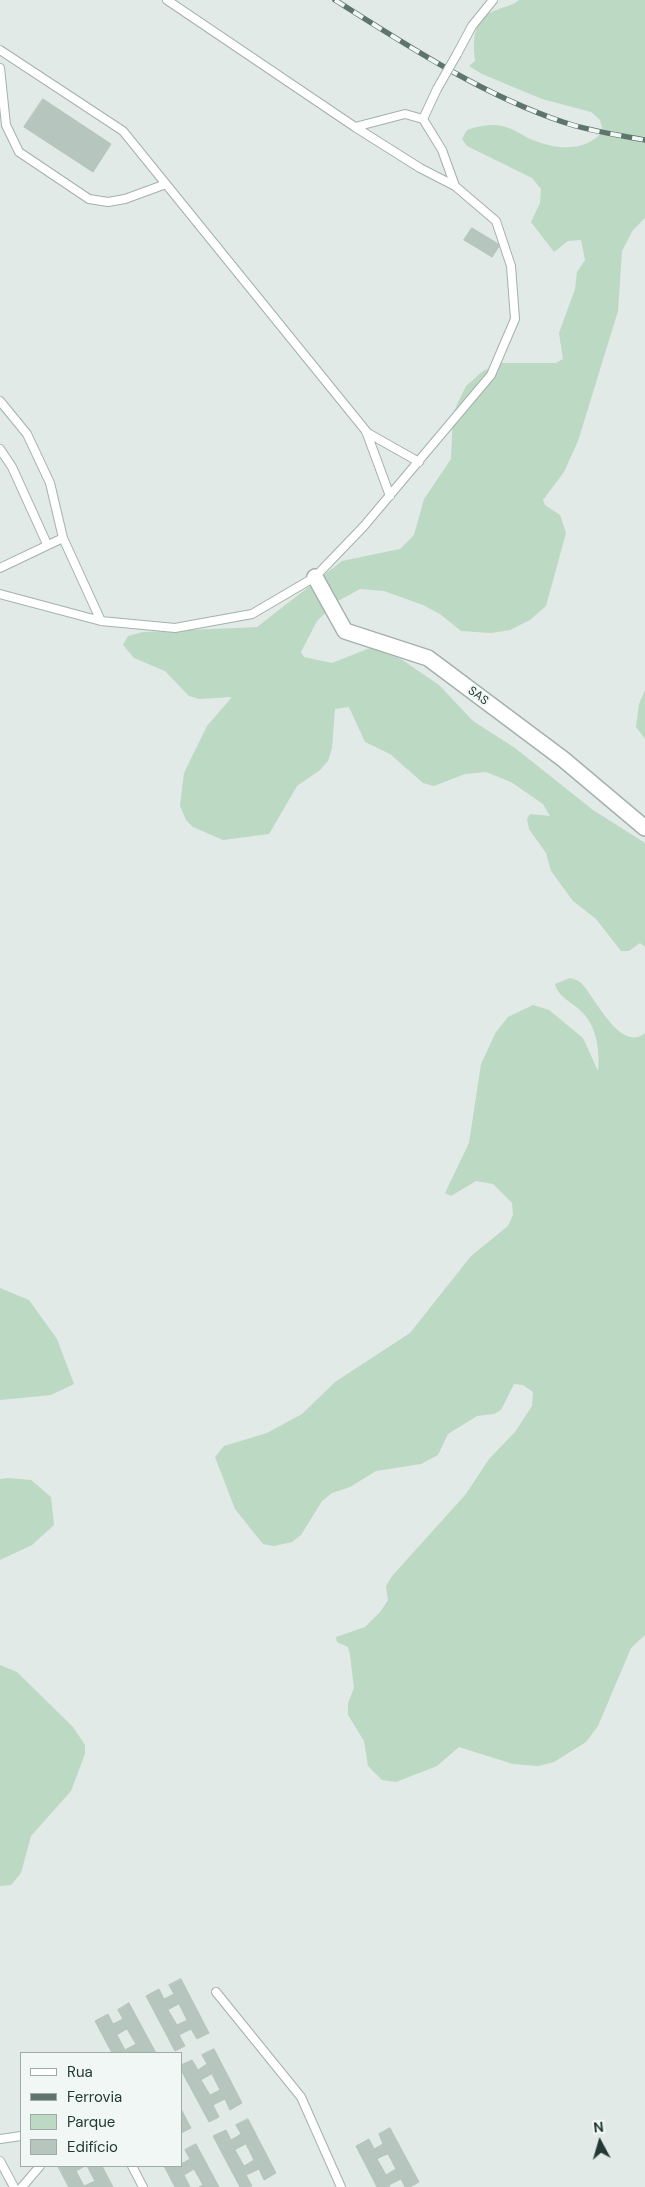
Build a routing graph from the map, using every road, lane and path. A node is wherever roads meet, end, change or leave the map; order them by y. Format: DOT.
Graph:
graph roads {
  1 [pos="167,0"];
  2 [pos="493,0"];
  3 [pos="0,50"];
  4 [pos="0,68"];
  5 [pos="423,119"];
  6 [pos="355,127"];
  7 [pos="166,184"];
  8 [pos="455,186"];
  9 [pos="0,400"];
  10 [pos="366,431"];
  11 [pos="0,449"];
  12 [pos="418,462"];
  13 [pos="390,496"];
  14 [pos="63,538"];
  15 [pos="47,544"];
  16 [pos="0,568"];
  17 [pos="315,577"];
  18 [pos="0,594"];
  19 [pos="101,621"];
  20 [pos="645,828"];
  21 [pos="216,1992"];
  22 [pos="20,2136"];
  23 [pos="0,2139"];
  24 [pos="0,2161"];
  25 [pos="39,2167"];
  26 [pos="133,2167"];
  27 [pos="14,2187"];
  28 [pos="22,2187"];
  29 [pos="143,2187"];
  30 [pos="341,2187"];
  1 -- 6 [label="lane"];
  2 -- 5 [label="lane, bridge"];
  3 -- 7 [label="lane"];
  4 -- 7 [label="lane"];
  5 -- 6 [label="lane"];
  5 -- 8 [label="lane"];
  6 -- 8 [label="lane"];
  7 -- 10 [label="lane"];
  8 -- 12 [label="lane"];
  9 -- 14 [label="lane"];
  10 -- 12 [label="lane"];
  10 -- 13 [label="lane"];
  11 -- 15 [label="lane"];
  12 -- 13 [label="lane"];
  13 -- 17 [label="lane"];
  14 -- 15 [label="lane"];
  14 -- 19 [label="lane"];
  15 -- 16 [label="lane"];
  17 -- 19 [label="lane"];
  17 -- 20 [label="street, SAS"];
  18 -- 19 [label="lane"];
  21 -- 30 [label="lane"];
  22 -- 23 [label="lane"];
  24 -- 27 [label="lane"];
  25 -- 28 [label="lane"];
  26 -- 29 [label="lane"];
}
